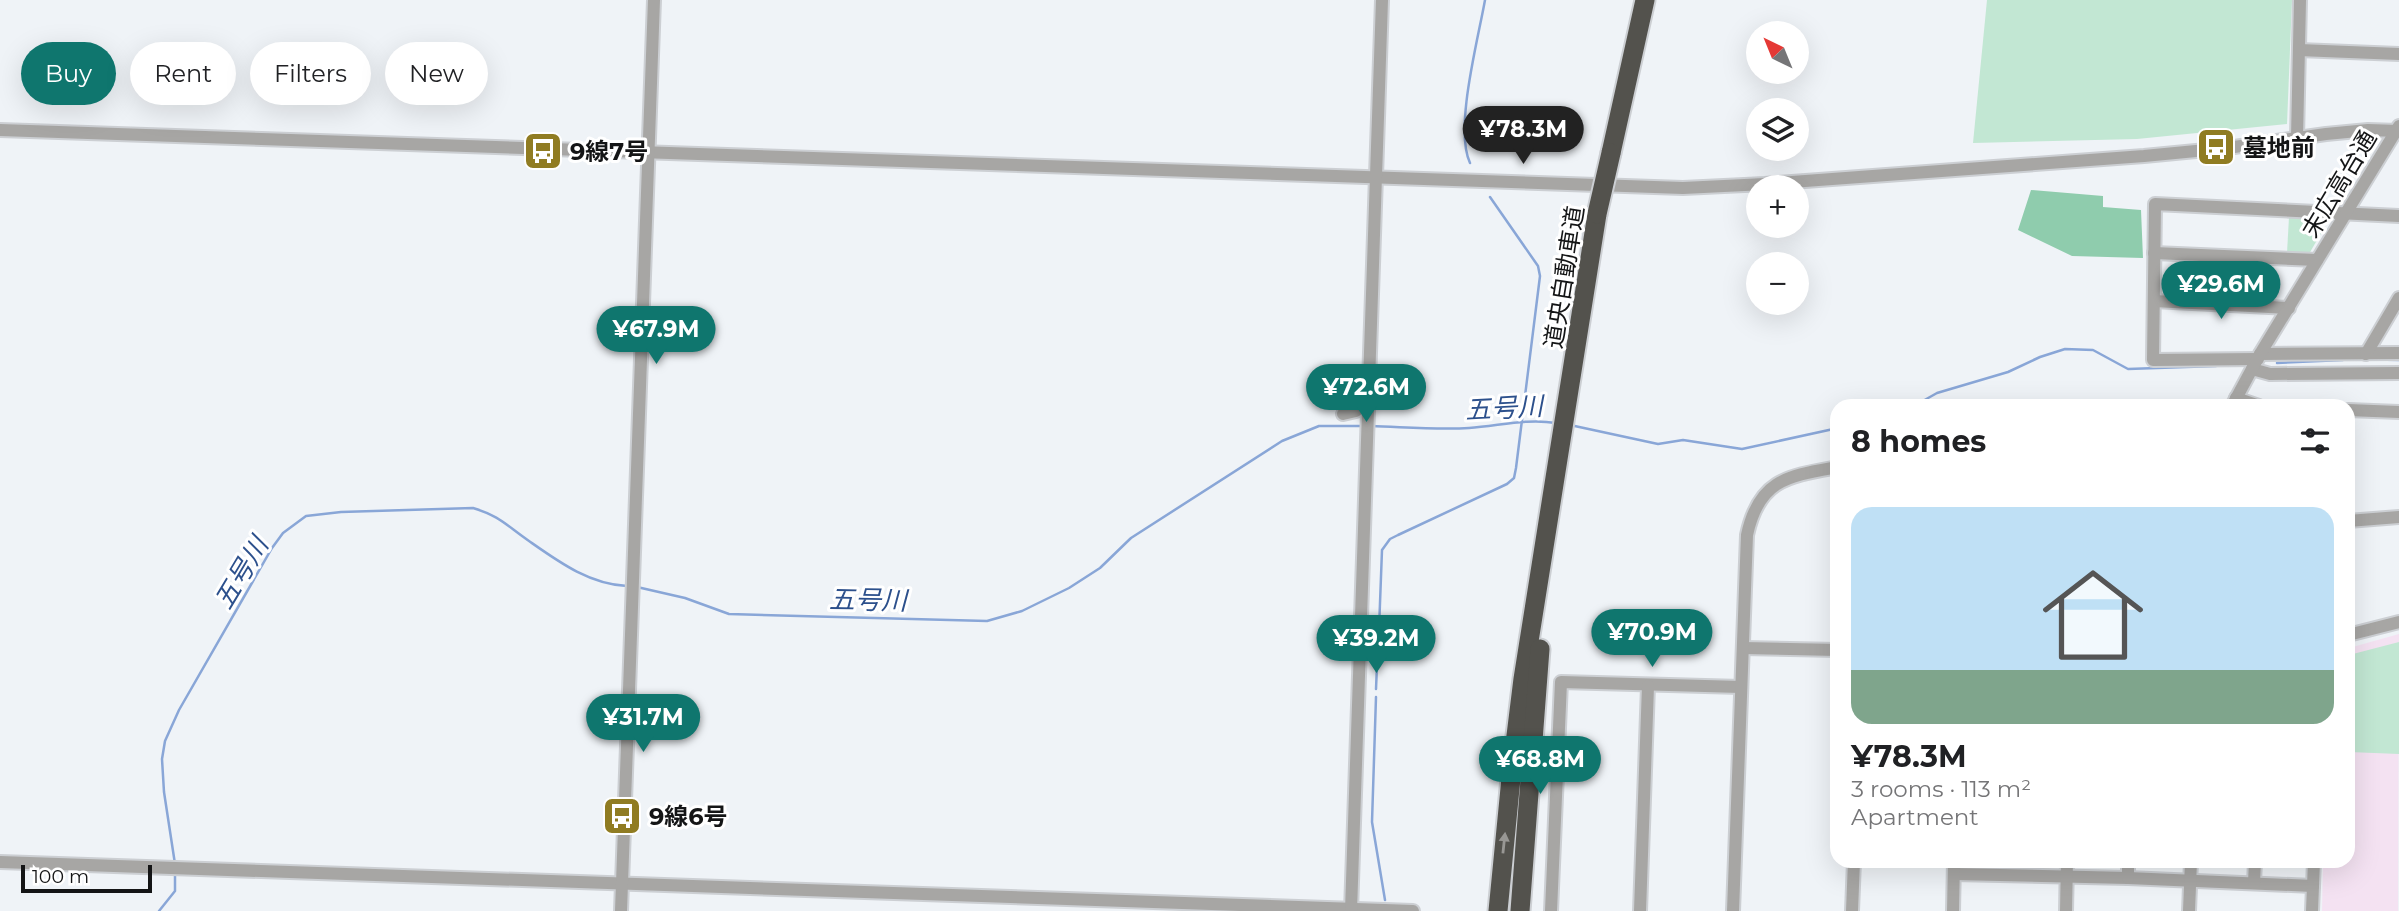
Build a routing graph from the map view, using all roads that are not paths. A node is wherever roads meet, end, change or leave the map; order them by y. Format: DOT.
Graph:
graph roads {
  1 [pos="654,0"];
  2 [pos="1382,0"];
  3 [pos="1645,0"];
  4 [pos="2300,0"];
  5 [pos="2299,50"];
  6 [pos="2399,54"];
  7 [pos="2398,129"];
  8 [pos="0,130"];
  9 [pos="2297,138"];
  10 [pos="647,154"];
  11 [pos="1376,177"];
  12 [pos="2345,214"];
  13 [pos="2399,216"];
  14 [pos="2154,253"];
  15 [pos="2317,260"];
  16 [pos="2399,298"];
  17 [pos="2154,301"];
  18 [pos="2289,308"];
  19 [pos="2399,353"];
  20 [pos="2366,354"];
  21 [pos="2257,360"];
  22 [pos="2399,373"];
  23 [pos="1369,397"];
  24 [pos="2236,399"];
  25 [pos="2355,410"];
  26 [pos="2399,412"];
  27 [pos="1343,414"];
  28 [pos="1830,469"];
  29 [pos="2399,517"];
  30 [pos="2355,520"];
  31 [pos="1549,523"];
  32 [pos="2399,622"];
  33 [pos="2355,633"];
  34 [pos="1743,648"];
  35 [pos="1830,650"];
  36 [pos="1648,686"];
  37 [pos="1741,687"];
  38 [pos="0,862"];
  39 [pos="1854,868"];
  40 [pos="1954,868"];
  41 [pos="1961,868"];
  42 [pos="2010,868"];
  43 [pos="2067,868"];
  44 [pos="2128,868"];
  45 [pos="2191,868"];
  46 [pos="2255,868"];
  47 [pos="2314,868"];
  48 [pos="2010,875"];
  49 [pos="2067,876"];
  50 [pos="2128,878"];
  51 [pos="2191,882"];
  52 [pos="2254,883"];
  53 [pos="622,884"];
  54 [pos="2313,886"];
  55 [pos="1351,910"];
  56 [pos="621,911"];
  57 [pos="1413,911"];
  58 [pos="1498,911"];
  59 [pos="1520,911"];
  60 [pos="1551,911"];
  61 [pos="1640,911"];
  62 [pos="1733,911"];
  63 [pos="1852,911"];
  64 [pos="1953,911"];
  65 [pos="2066,911"];
  66 [pos="2189,911"];
  67 [pos="2312,911"];
  1 -- 10 [label="street"];
  2 -- 11 [label="street"];
  3 -- 31 [label="highway, 道央自動車道, bridge"];
  4 -- 5 [label="street"];
  5 -- 6 [label="street"];
  5 -- 9 [label="street"];
  7 -- 9 [label="street"];
  7 -- 12 [label="street, 末広高台通"];
  8 -- 10 [label="street"];
  9 -- 11 [label="street"];
  10 -- 11 [label="street"];
  10 -- 53 [label="street"];
  11 -- 23 [label="street"];
  12 -- 13 [label="street"];
  12 -- 14 [label="street"];
  12 -- 15 [label="street, 末広高台通"];
  14 -- 15 [label="street"];
  14 -- 17 [label="street"];
  15 -- 18 [label="street, 末広高台通"];
  16 -- 20 [label="street"];
  17 -- 18 [label="street"];
  17 -- 21 [label="street"];
  18 -- 21 [label="street, 末広高台通"];
  19 -- 20 [label="street"];
  20 -- 21 [label="street"];
  21 -- 22 [label="street"];
  21 -- 24 [label="street, 末広高台通"];
  23 -- 27 [label="street"];
  23 -- 55 [label="street"];
  25 -- 26 [label="street"];
  28 -- 34 [label="street"];
  29 -- 30 [label="street"];
  58 -- 31 [label="highway, 道央自動車道, one-way"];
  31 -- 59 [label="highway, 道央自動車道"];
  32 -- 33 [label="street"];
  34 -- 35 [label="street"];
  34 -- 37 [label="street"];
  36 -- 37 [label="street"];
  36 -- 60 [label="street"];
  36 -- 61 [label="street"];
  37 -- 62 [label="street"];
  38 -- 53 [label="street"];
  39 -- 63 [label="street"];
  40 -- 64 [label="street"];
  41 -- 48 [label="street"];
  42 -- 48 [label="street"];
  43 -- 49 [label="street"];
  44 -- 50 [label="street"];
  45 -- 51 [label="street"];
  46 -- 52 [label="street"];
  47 -- 54 [label="street"];
  48 -- 49 [label="street"];
  49 -- 50 [label="street"];
  49 -- 65 [label="street"];
  50 -- 51 [label="street"];
  51 -- 52 [label="street"];
  51 -- 66 [label="street"];
  52 -- 54 [label="street"];
  53 -- 55 [label="street"];
  53 -- 56 [label="street"];
  54 -- 67 [label="street"];
  55 -- 57 [label="street"];
}
